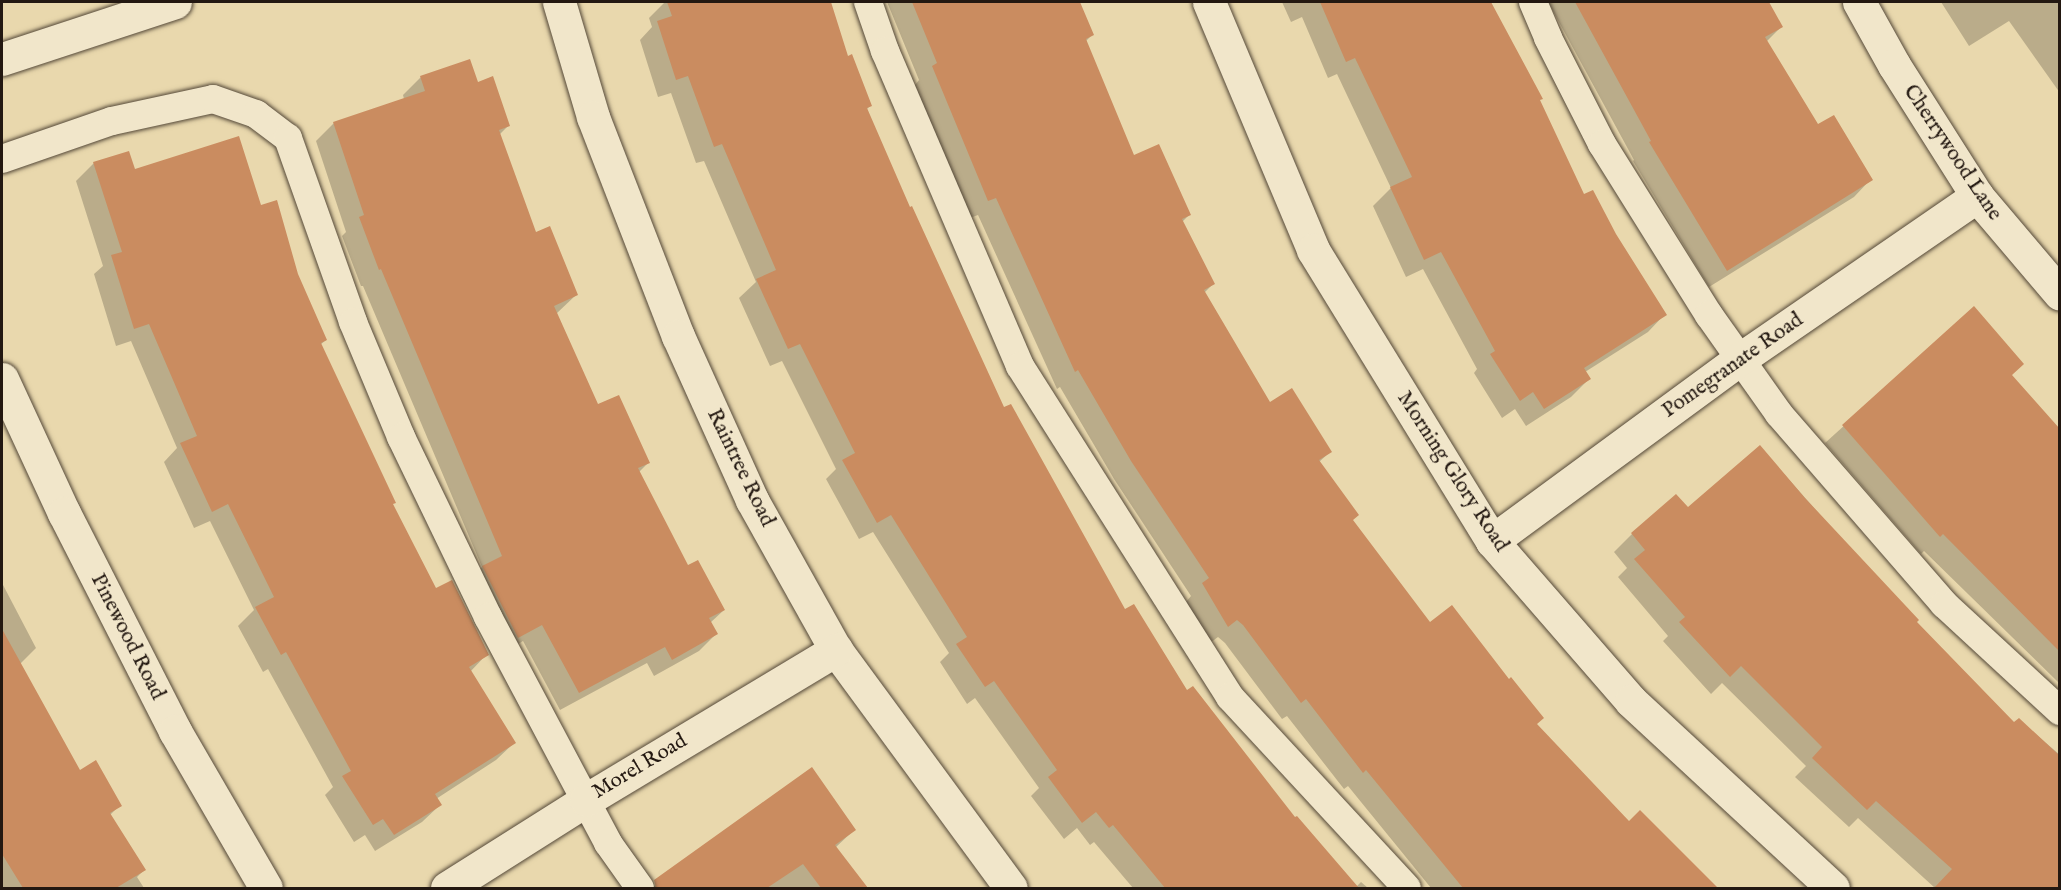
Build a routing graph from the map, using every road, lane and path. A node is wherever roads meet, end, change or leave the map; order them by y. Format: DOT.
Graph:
graph roads {
  1 [pos="175,2"];
  2 [pos="559,2"];
  3 [pos="868,2"];
  4 [pos="1209,2"];
  5 [pos="1533,2"];
  6 [pos="1858,2"];
  7 [pos="2,59"];
  8 [pos="2,159"];
  9 [pos="1977,196"];
  10 [pos="2060,294"];
  11 [pos="1740,359"];
  12 [pos="2,379"];
  13 [pos="1492,541"];
  14 [pos="836,650"];
  15 [pos="2060,711"];
  16 [pos="586,800"];
  17 [pos="266,888"];
  18 [pos="447,888"];
  19 [pos="640,888"];
  20 [pos="1011,888"];
  21 [pos="1407,888"];
  22 [pos="1833,888"];
  1 -- 7 [label="street"];
  2 -- 14 [label="street, Raintree Road"];
  3 -- 21 [label="lane"];
  4 -- 13 [label="street, Morning Glory Road"];
  5 -- 11 [label="lane"];
  6 -- 9 [label="street, Cherrywood Lane"];
  8 -- 16 [label="lane"];
  9 -- 10 [label="street, Cherrywood Lane"];
  9 -- 11 [label="street, Pomegranate Road"];
  11 -- 13 [label="street, Pomegranate Road"];
  11 -- 15 [label="lane"];
  12 -- 17 [label="street, Pinewood Road"];
  13 -- 22 [label="street, Morning Glory Road"];
  14 -- 16 [label="street, Morel Road"];
  14 -- 20 [label="street, Raintree Road"];
  16 -- 18 [label="street, Morel Road"];
  16 -- 19 [label="lane"];
}
